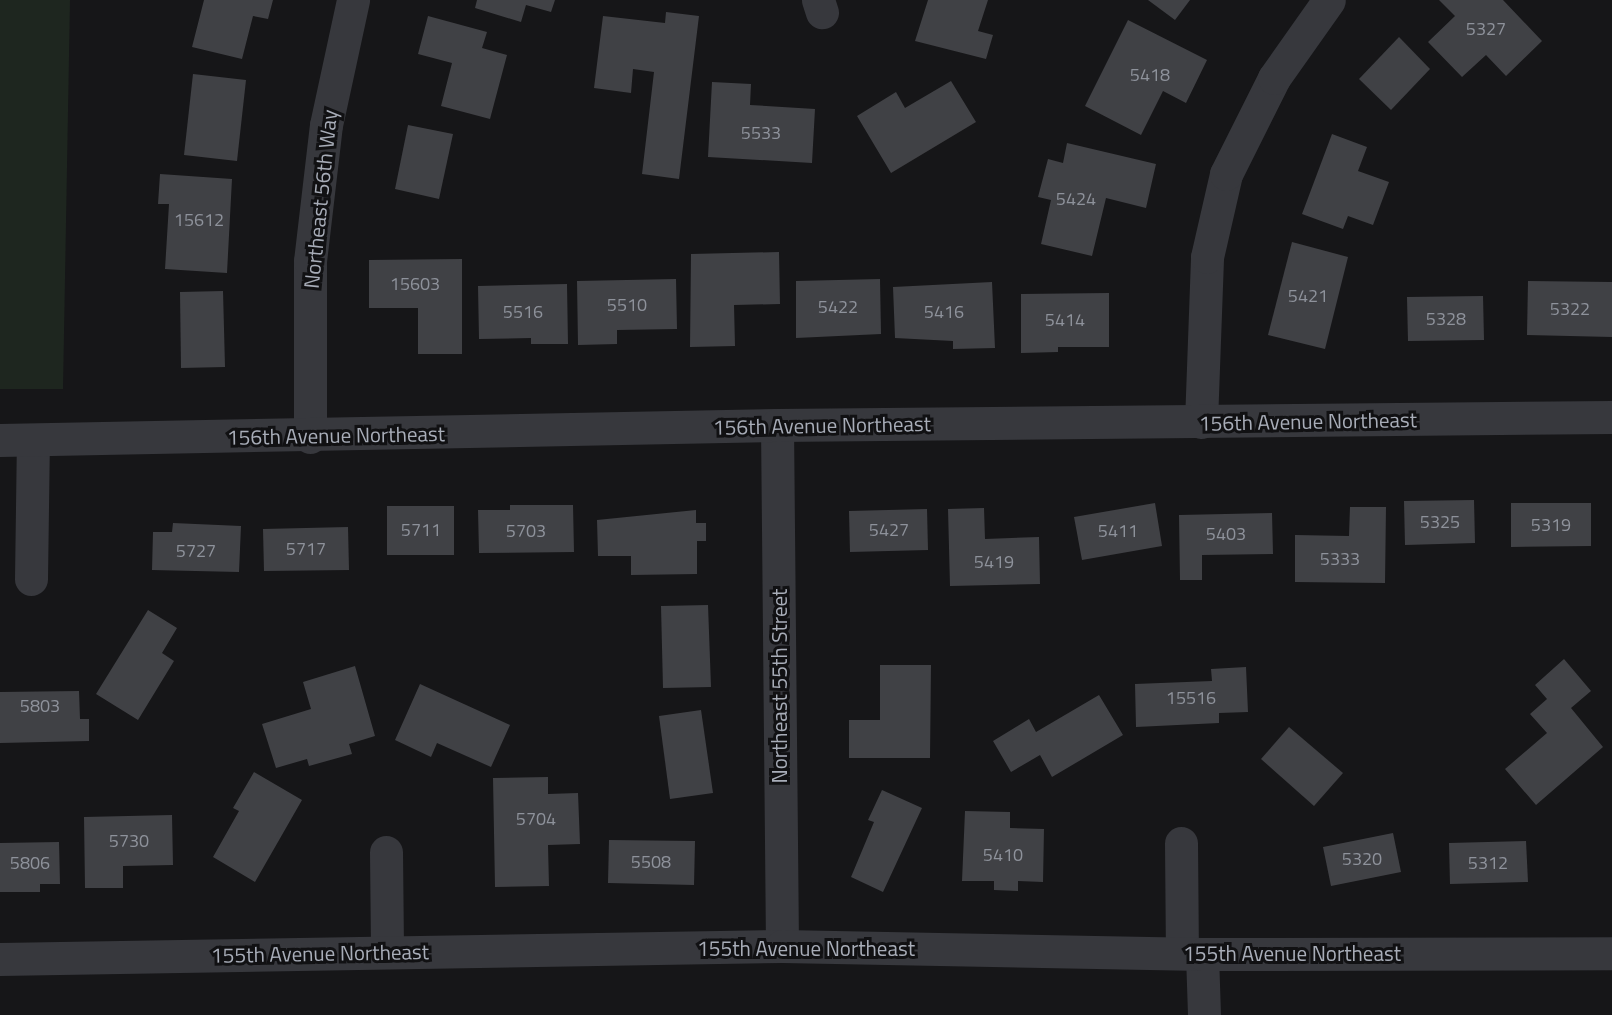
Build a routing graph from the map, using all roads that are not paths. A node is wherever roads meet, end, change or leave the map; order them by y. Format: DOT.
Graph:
graph roads {
  1 [pos="353,0"];
  2 [pos="1329,0"];
  3 [pos="1612,417"];
  4 [pos="1201,422"];
  5 [pos="777,425"];
  6 [pos="310,437"];
  7 [pos="0,440"];
  8 [pos="33,440"];
  9 [pos="32,579"];
  10 [pos="1181,843"];
  11 [pos="386,852"];
  12 [pos="782,946"];
  13 [pos="387,951"];
  14 [pos="1192,953"];
  15 [pos="1612,953"];
  16 [pos="0,959"];
  17 [pos="1204,1015"];
  1 -- 6 [label="street, Northeast 56th Way"];
  2 -- 4 [label="street"];
  3 -- 4 [label="street, 156th Avenue Northeast"];
  4 -- 5 [label="street, 156th Avenue Northeast"];
  5 -- 6 [label="street, 156th Avenue Northeast"];
  5 -- 12 [label="street, Northeast 55th Street"];
  6 -- 8 [label="street, 156th Avenue Northeast"];
  7 -- 8 [label="street, 156th Avenue Northeast"];
  8 -- 9 [label="street"];
  10 -- 14 [label="street"];
  11 -- 13 [label="street"];
  12 -- 13 [label="street, 155th Avenue Northeast"];
  12 -- 14 [label="street, 155th Avenue Northeast"];
  13 -- 16 [label="street, 155th Avenue Northeast"];
  14 -- 15 [label="street, 155th Avenue Northeast"];
  14 -- 17 [label="street"];
}
